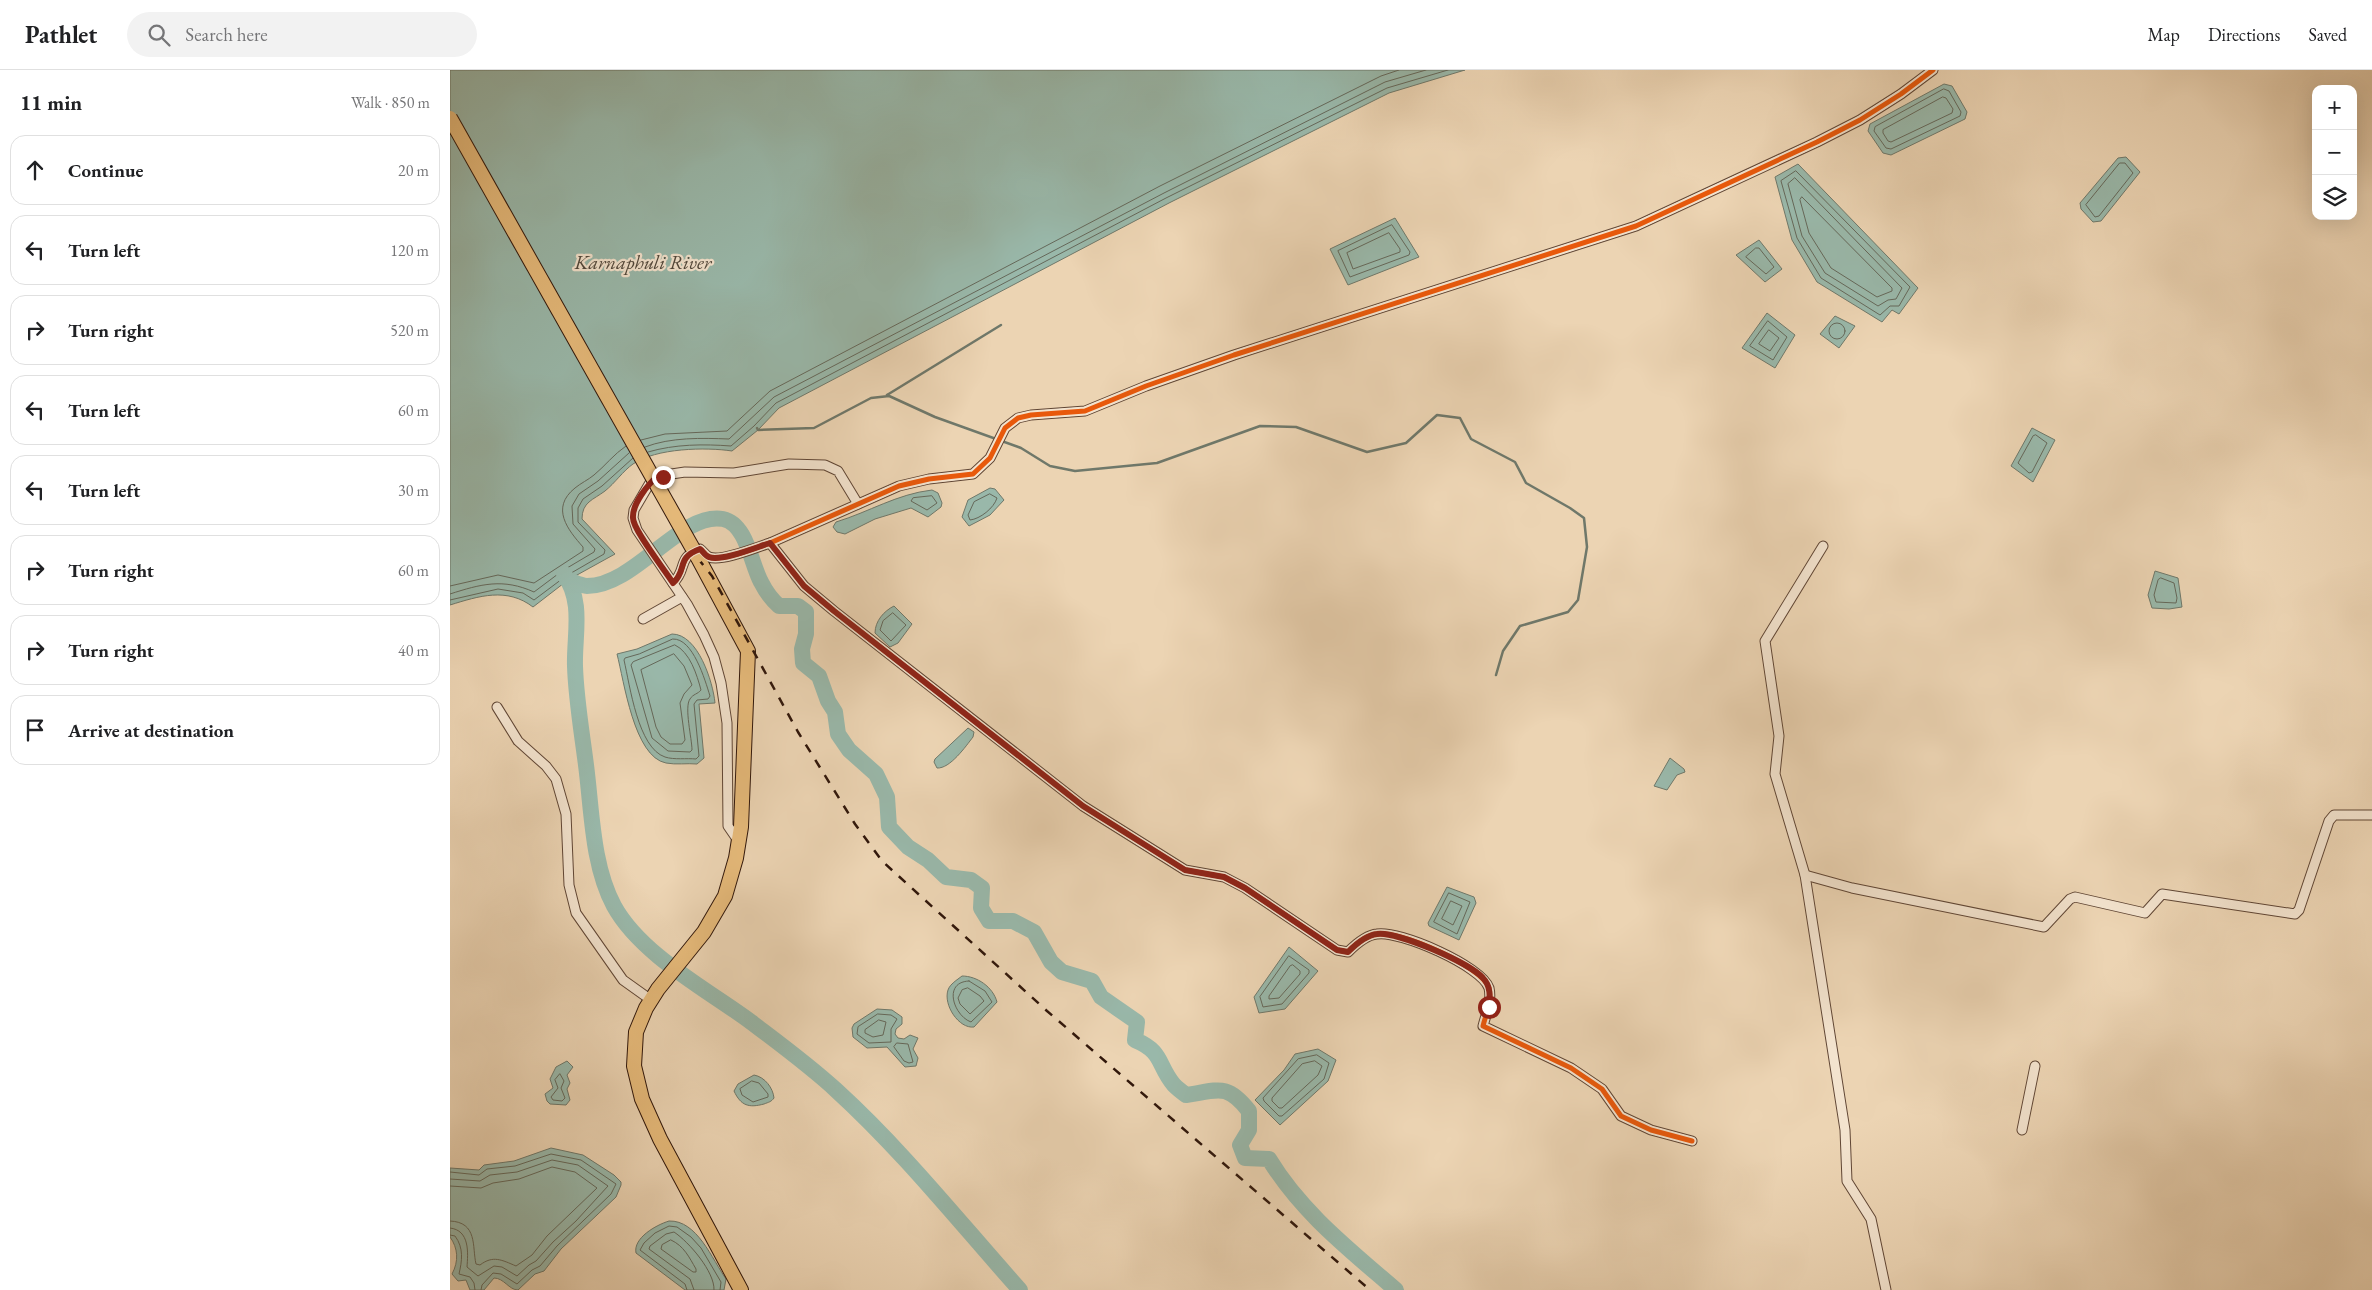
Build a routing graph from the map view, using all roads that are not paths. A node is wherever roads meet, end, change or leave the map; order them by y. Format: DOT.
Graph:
graph roads {
  1 [pos="1933,70"];
  2 [pos="450,118"];
  3 [pos="858,504"];
  4 [pos="770,543"];
  5 [pos="1822,546"];
  6 [pos="673,583"];
  7 [pos="682,597"];
  8 [pos="643,619"];
  9 [pos="497,707"];
  10 [pos="2372,816"];
  11 [pos="739,842"];
  12 [pos="1805,875"];
  13 [pos="654,994"];
  14 [pos="2035,1066"];
  15 [pos="2022,1130"];
  16 [pos="1692,1141"];
  17 [pos="741,1290"];
  18 [pos="1886,1290"];
  1 -- 3 [label="street"];
  2 -- 11 [label="highway, bridge"];
  3 -- 4 [label="street"];
  3 -- 6 [label="street"];
  4 -- 6 [label="street"];
  4 -- 16 [label="street"];
  5 -- 12 [label="street"];
  6 -- 7 [label="street"];
  7 -- 8 [label="street"];
  7 -- 11 [label="street"];
  9 -- 13 [label="street"];
  10 -- 12 [label="street"];
  11 -- 13 [label="highway"];
  12 -- 18 [label="street"];
  13 -- 17 [label="highway"];
  14 -- 15 [label="street"];
}
